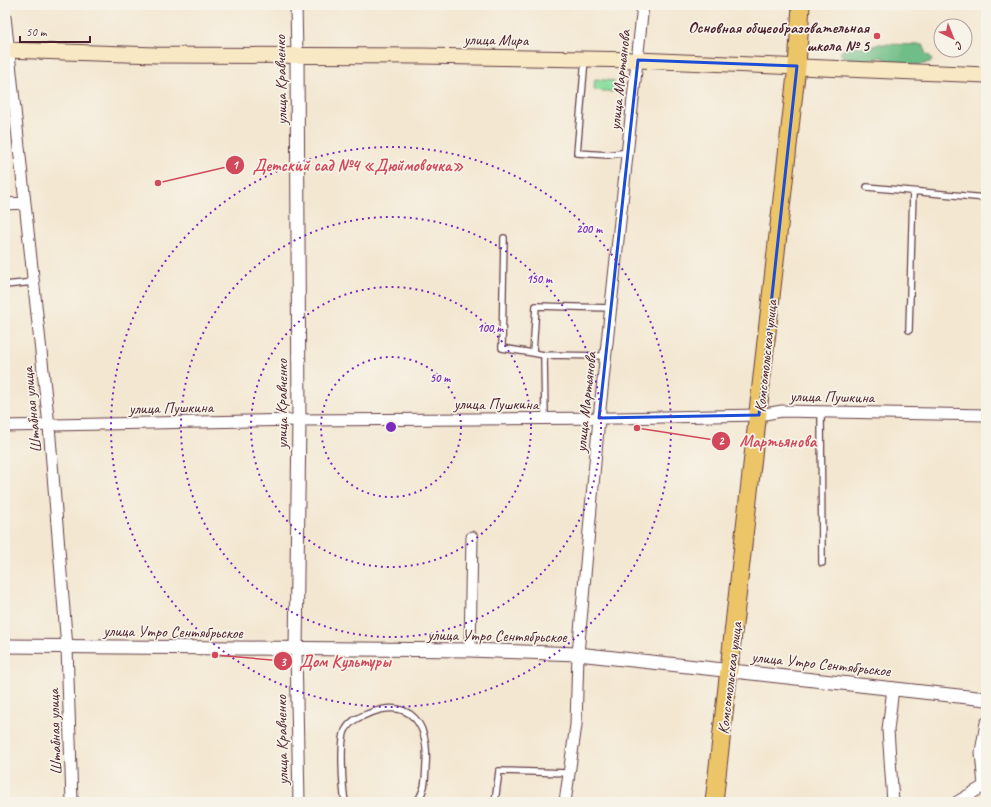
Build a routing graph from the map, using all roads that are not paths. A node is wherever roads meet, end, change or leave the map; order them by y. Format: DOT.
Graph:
graph roads {
  1 [pos="296,5"];
  2 [pos="643,5"];
  3 [pos="801,5"];
  4 [pos="5,17"];
  5 [pos="7,50"];
  6 [pos="297,56"];
  7 [pos="585,59"];
  8 [pos="638,60"];
  9 [pos="797,66"];
  10 [pos="986,75"];
  11 [pos="628,152"];
  12 [pos="867,187"];
  13 [pos="913,192"];
  14 [pos="986,198"];
  15 [pos="25,203"];
  16 [pos="5,204"];
  17 [pos="504,238"];
  18 [pos="34,282"];
  19 [pos="5,285"];
  20 [pos="612,308"];
  21 [pos="909,330"];
  22 [pos="533,353"];
  23 [pos="544,355"];
  24 [pos="606,356"];
  25 [pos="821,411"];
  26 [pos="759,415"];
  27 [pos="986,415"];
  28 [pos="545,418"];
  29 [pos="599,418"];
  30 [pos="299,420"];
  31 [pos="5,426"];
  32 [pos="49,426"];
  33 [pos="472,537"];
  34 [pos="822,563"];
  35 [pos="5,646"];
  36 [pos="67,647"];
  37 [pos="296,650"];
  38 [pos="470,650"];
  39 [pos="578,654"];
  40 [pos="730,671"];
  41 [pos="893,688"];
  42 [pos="986,699"];
  43 [pos="986,723"];
  44 [pos="568,773"];
  45 [pos="985,786"];
  46 [pos="72,802"];
  47 [pos="300,802"];
  48 [pos="345,802"];
  49 [pos="417,802"];
  50 [pos="495,802"];
  51 [pos="565,802"];
  52 [pos="714,802"];
  53 [pos="892,802"];
  54 [pos="957,802"];
  1 -- 6 [label="street, улица Кравченко"];
  2 -- 8 [label="street, улица Мартьянова"];
  3 -- 9 [label="main road, Комсомольская улица"];
  4 -- 5 [label="street, Штабная улица"];
  5 -- 6 [label="main road, улица Мира"];
  5 -- 15 [label="street, Штабная улица"];
  6 -- 7 [label="main road, улица Мира"];
  6 -- 30 [label="street, улица Кравченко"];
  7 -- 8 [label="main road, улица Мира"];
  7 -- 11 [label="lane"];
  8 -- 9 [label="main road, улица Мира"];
  8 -- 11 [label="street, улица Мартьянова"];
  9 -- 10 [label="main road, улица Мира"];
  9 -- 26 [label="main road, Комсомольская улица"];
  11 -- 20 [label="street, улица Мартьянова"];
  12 -- 13 [label="lane"];
  13 -- 14 [label="lane"];
  13 -- 21 [label="lane"];
  15 -- 16 [label="street"];
  15 -- 18 [label="street, Штабная улица"];
  17 -- 22 [label="lane"];
  18 -- 19 [label="lane"];
  18 -- 32 [label="street, Штабная улица"];
  20 -- 22 [label="lane"];
  20 -- 24 [label="street, улица Мартьянова"];
  22 -- 23 [label="lane"];
  23 -- 24 [label="lane"];
  23 -- 28 [label="lane"];
  24 -- 29 [label="street, улица Мартьянова"];
  25 -- 26 [label="street, улица Пушкина"];
  25 -- 27 [label="street, улица Пушкина"];
  25 -- 34 [label="lane"];
  26 -- 29 [label="street, улица Пушкина"];
  26 -- 40 [label="main road, Комсомольская улица"];
  28 -- 29 [label="street, улица Пушкина"];
  28 -- 30 [label="street, улица Пушкина"];
  29 -- 39 [label="street, улица Мартьянова"];
  30 -- 32 [label="street, улица Пушкина"];
  30 -- 37 [label="street, улица Кравченко"];
  31 -- 32 [label="street, улица Пушкина"];
  32 -- 36 [label="street, Штабная улица"];
  33 -- 38 [label="street"];
  35 -- 36 [label="street, улица Утро Сентябрьское"];
  36 -- 37 [label="street, улица Утро Сентябрьское"];
  36 -- 46 [label="street, Штабная улица"];
  37 -- 38 [label="street, улица Утро Сентябрьское"];
  37 -- 47 [label="street, улица Кравченко"];
  38 -- 39 [label="street, улица Утро Сентябрьское"];
  39 -- 40 [label="street, улица Утро Сентябрьское"];
  39 -- 44 [label="street, улица Мартьянова"];
  40 -- 41 [label="street, улица Утро Сентябрьское"];
  40 -- 52 [label="main road, Комсомольская улица"];
  41 -- 42 [label="street, улица Утро Сентябрьское"];
  41 -- 53 [label="street"];
  43 -- 45 [label="street"];
  44 -- 50 [label="lane"];
  44 -- 51 [label="street, улица Мартьянова"];
  45 -- 54 [label="street"];
  48 -- 49 [label="lane"];
}
